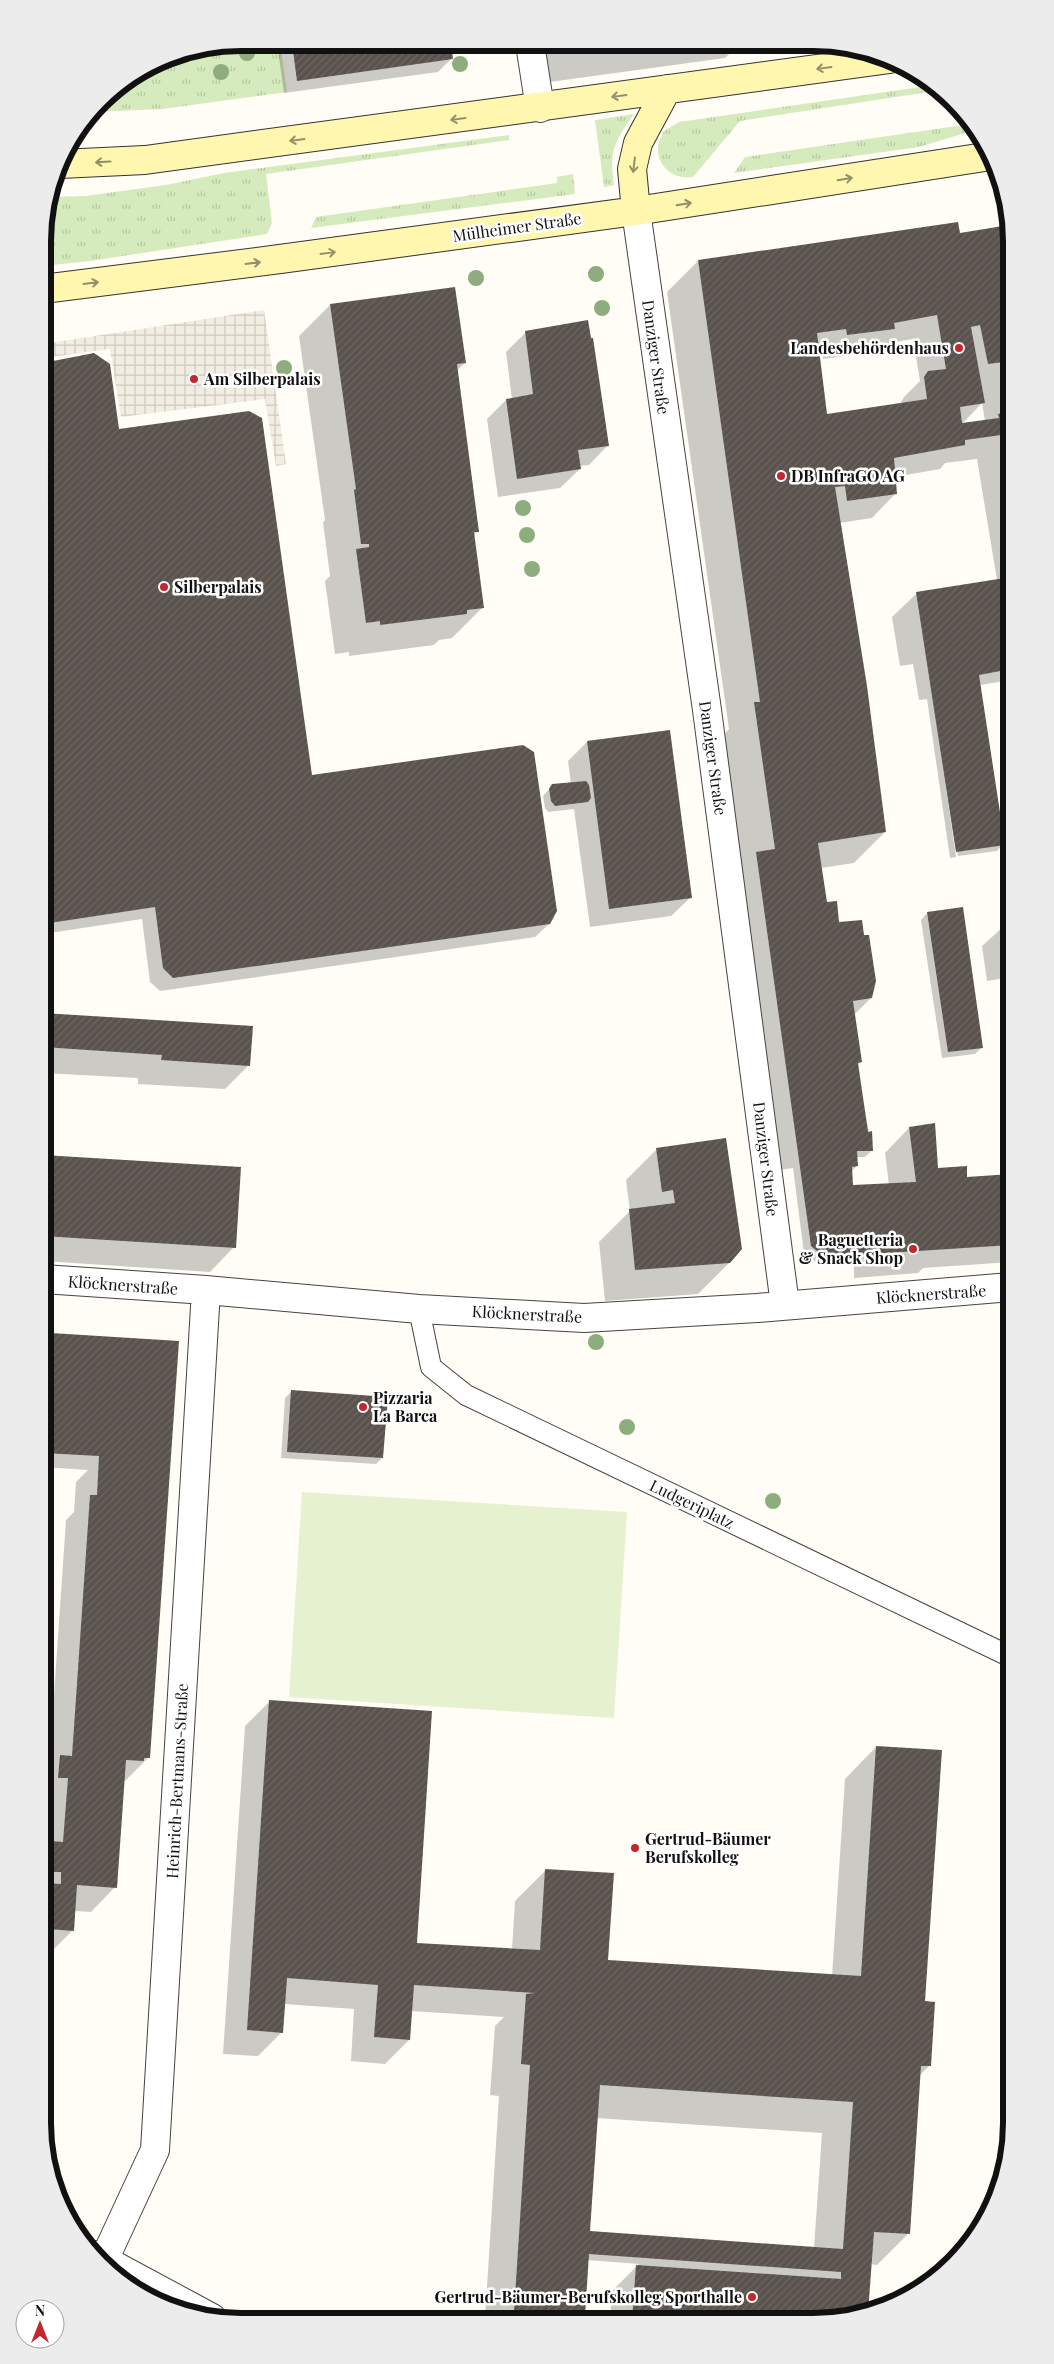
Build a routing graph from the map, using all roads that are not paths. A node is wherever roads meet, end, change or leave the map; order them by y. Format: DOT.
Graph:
graph roads {
  1 [pos="531,51"];
  2 [pos="874,61"];
  3 [pos="667,90"];
  4 [pos="540,108"];
  5 [pos="983,157"];
  6 [pos="68,164"];
  7 [pos="636,211"];
  8 [pos="51,288"];
  9 [pos="51,1280"];
  10 [pos="1003,1288"];
  11 [pos="206,1290"];
  12 [pos="785,1305"];
  13 [pos="419,1309"];
  14 [pos="1003,1653"];
  15 [pos="102,2252"];
  16 [pos="124,2271"];
  17 [pos="164,2296"];
  1 -- 4 [label="street"];
  2 -- 3 [label="main road, one-way"];
  3 -- 4 [label="main road, one-way"];
  3 -- 7 [label="main road, one-way"];
  4 -- 6 [label="main road, one-way"];
  7 -- 5 [label="main road, Mülheimer Straße, one-way"];
  8 -- 7 [label="main road, Mülheimer Straße, one-way"];
  7 -- 12 [label="street, Danziger Straße"];
  9 -- 11 [label="street, Klöcknerstraße"];
  10 -- 12 [label="street, Klöcknerstraße"];
  11 -- 13 [label="street, Klöcknerstraße"];
  11 -- 15 [label="street, Heinrich-Bertmans-Straße"];
  12 -- 13 [label="street, Klöcknerstraße"];
  13 -- 14 [label="lane, Ludgeriplatz"];
  16 -- 17 [label="street"];
}
